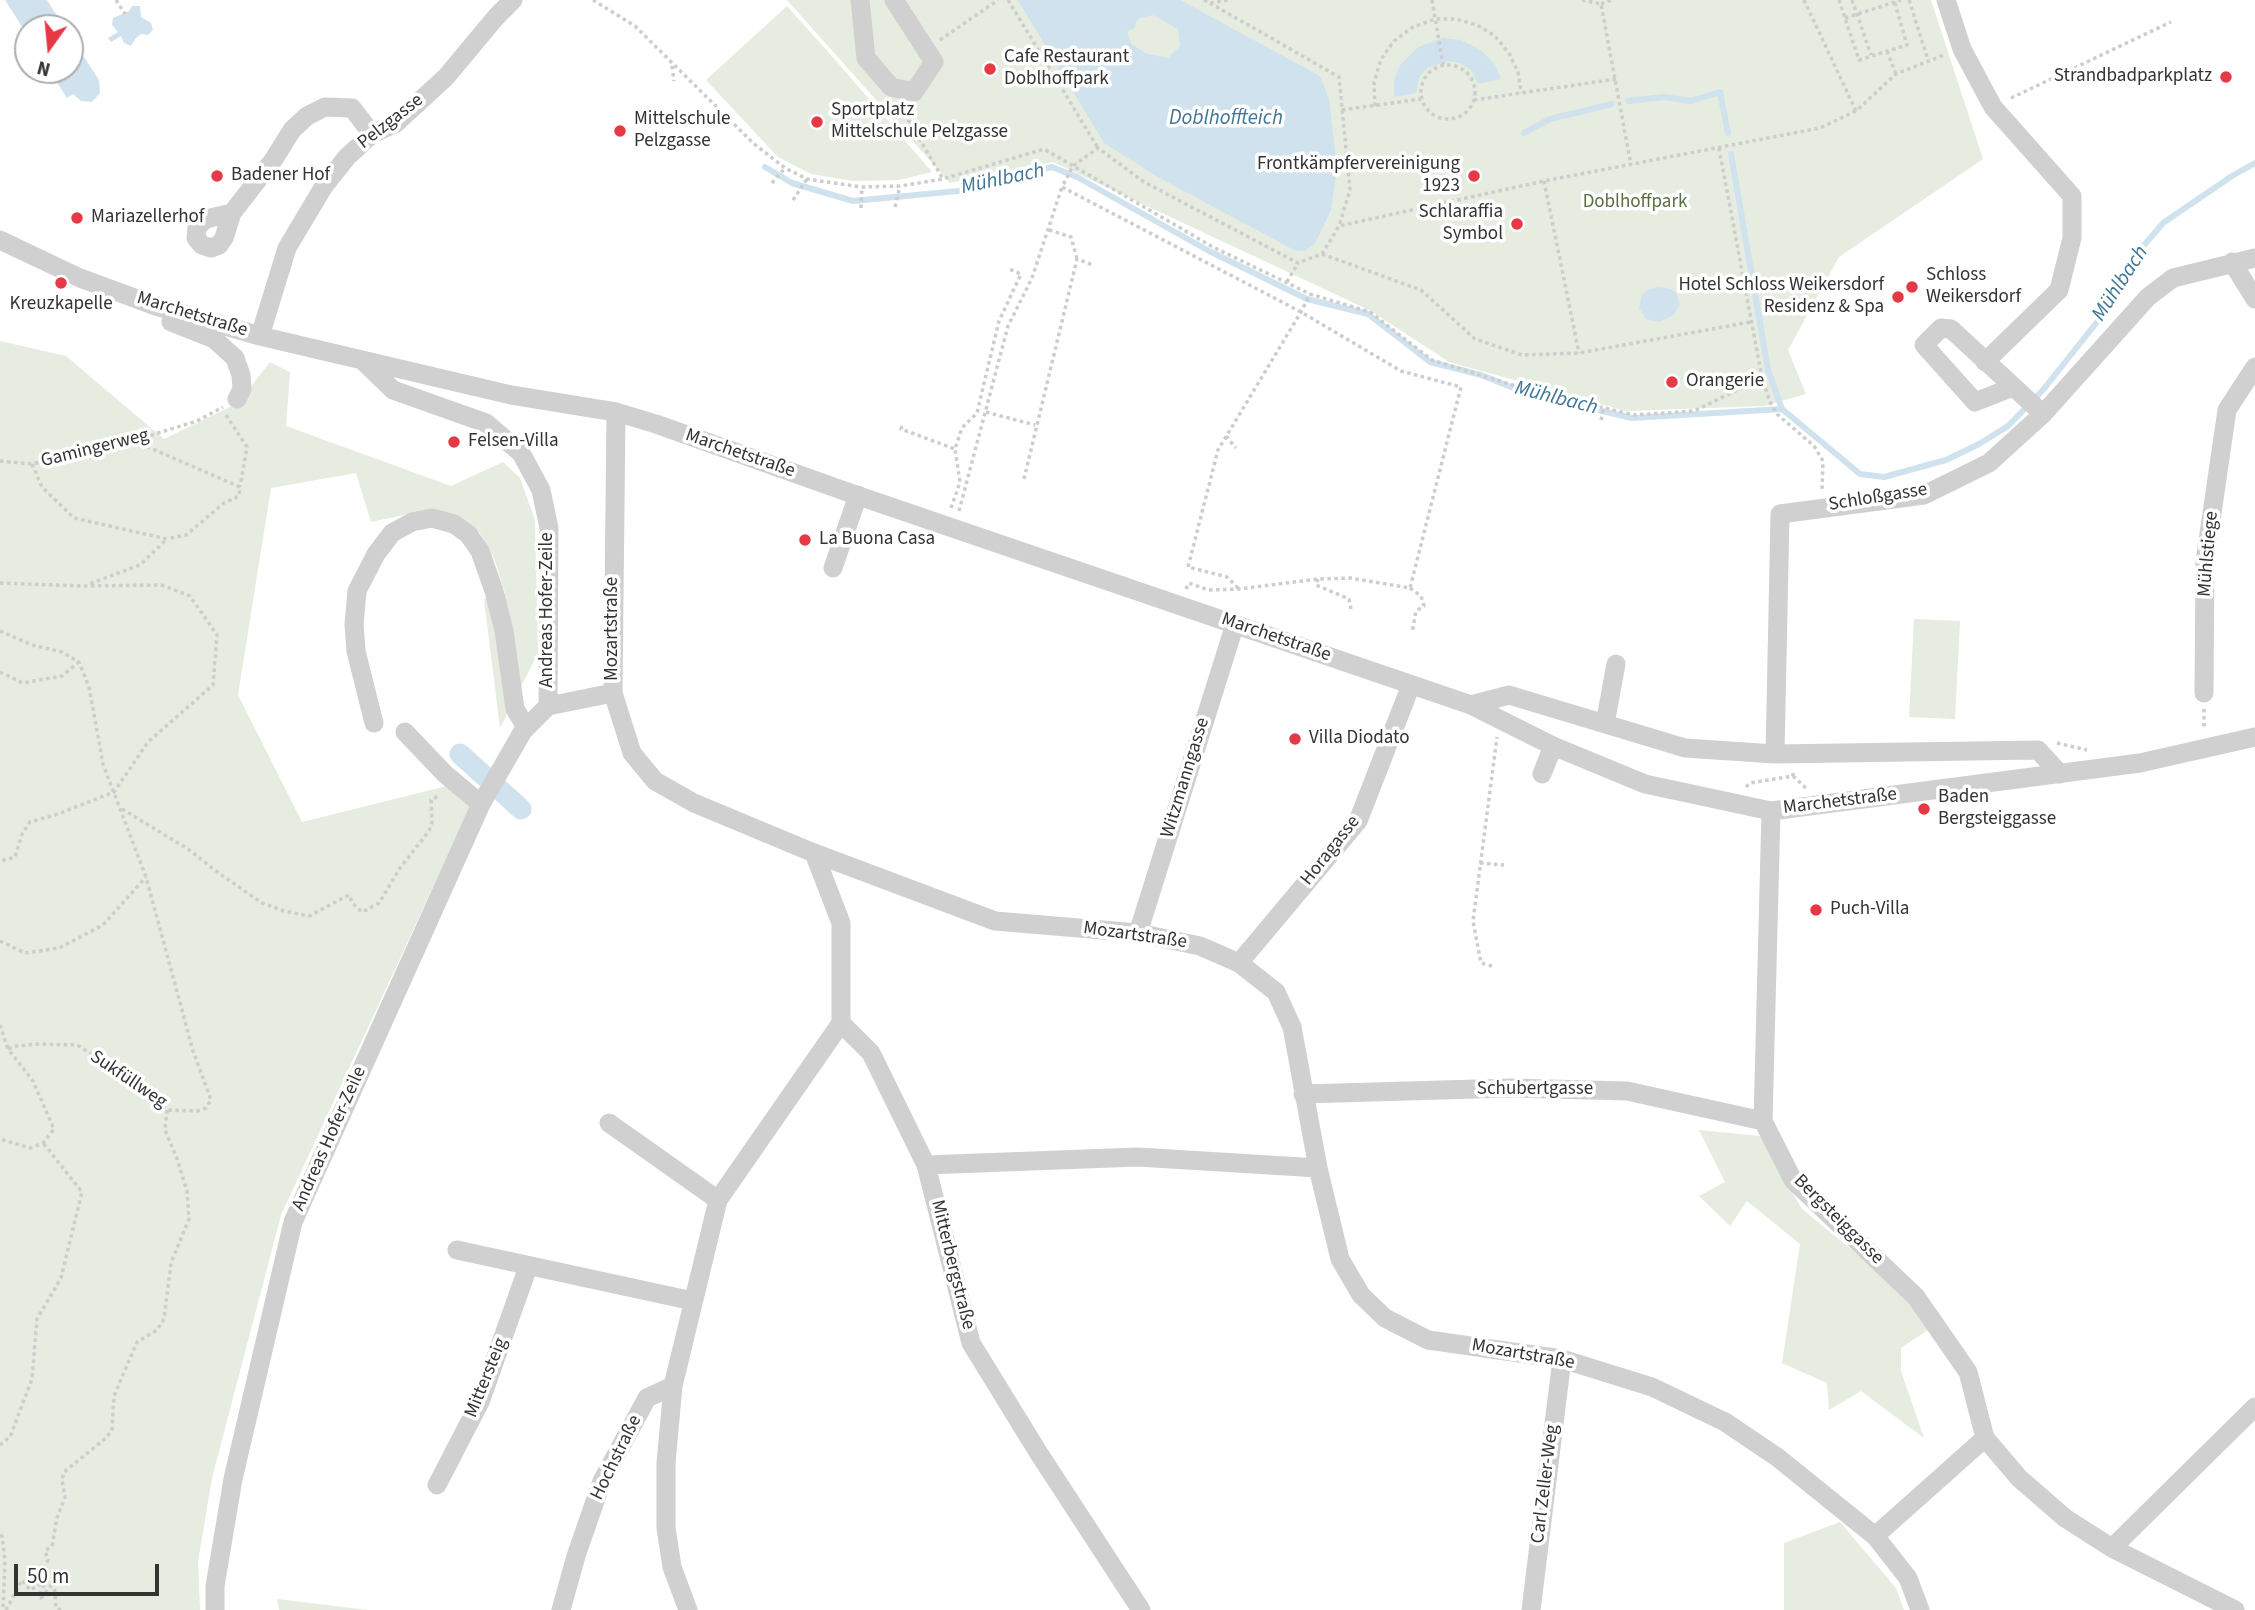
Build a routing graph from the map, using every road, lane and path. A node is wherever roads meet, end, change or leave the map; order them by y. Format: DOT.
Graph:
graph roads {
  1 [pos="116,0"];
  2 [pos="593,0"];
  3 [pos="860,0"];
  4 [pos="894,0"];
  5 [pos="998,0"];
  6 [pos="1008,0"];
  7 [pos="1204,0"];
  8 [pos="1228,0"];
  9 [pos="1432,0"];
  10 [pos="1582,0"];
  11 [pos="1611,0"];
  12 [pos="1804,0"];
  13 [pos="1839,0"];
  14 [pos="1852,0"];
  15 [pos="1901,0"];
  16 [pos="1909,0"];
  17 [pos="1946,0"];
  18 [pos="509,1"];
  19 [pos="1895,1"];
  20 [pos="1209,3"];
  21 [pos="1601,4"];
  22 [pos="125,13"];
  23 [pos="1857,14"];
  24 [pos="1845,18"];
  25 [pos="1435,19"];
  26 [pos="2171,22"];
  27 [pos="1962,49"];
  28 [pos="927,50"];
  29 [pos="1887,51"];
  30 [pos="1871,55"];
  31 [pos="1928,60"];
  32 [pos="672,65"];
  33 [pos="1443,65"];
  34 [pos="1896,74"];
  35 [pos="1616,79"];
  36 [pos="674,81"];
  37 [pos="891,87"];
  38 [pos="1521,93"];
  39 [pos="1421,99"];
  40 [pos="1474,100"];
  41 [pos="1374,106"];
  42 [pos="1993,107"];
  43 [pos="1342,110"];
  44 [pos="1856,111"];
  45 [pos="372,134"];
  46 [pos="1098,148"];
  47 [pos="1719,148"];
  48 [pos="1631,165"];
  49 [pos="1072,167"];
  50 [pos="784,169"];
  51 [pos="943,179"];
  52 [pos="806,181"];
  53 [pos="1544,181"];
  54 [pos="772,183"];
  55 [pos="900,186"];
  56 [pos="1062,187"];
  57 [pos="862,189"];
  58 [pos="793,200"];
  59 [pos="895,207"];
  60 [pos="861,208"];
  61 [pos="232,213"];
  62 [pos="1339,226"];
  63 [pos="1049,230"];
  64 [pos="0,240"];
  65 [pos="1322,254"];
  66 [pos="2255,258"];
  67 [pos="1077,259"];
  68 [pos="2232,262"];
  69 [pos="1298,263"];
  70 [pos="1093,265"];
  71 [pos="1009,269"];
  72 [pos="1021,274"];
  73 [pos="1031,278"];
  74 [pos="1286,283"];
  75 [pos="1309,296"];
  76 [pos="2255,299"];
  77 [pos="167,310"];
  78 [pos="1301,312"];
  79 [pos="1751,321"];
  80 [pos="260,336"];
  81 [pos="1580,353"];
  82 [pos="364,362"];
  83 [pos="1985,362"];
  84 [pos="2255,366"];
  85 [pos="1762,378"];
  86 [pos="2028,401"];
  87 [pos="228,404"];
  88 [pos="1604,408"];
  89 [pos="616,412"];
  90 [pos="986,412"];
  91 [pos="1601,420"];
  92 [pos="1035,425"];
  93 [pos="901,426"];
  94 [pos="1226,436"];
  95 [pos="132,441"];
  96 [pos="1236,448"];
  97 [pos="955,449"];
  98 [pos="0,461"];
  99 [pos="32,464"];
  100 [pos="1024,479"];
  101 [pos="240,487"];
  102 [pos="858,495"];
  103 [pos="951,508"];
  104 [pos="1821,508"];
  105 [pos="959,510"];
  106 [pos="167,539"];
  107 [pos="833,568"];
  108 [pos="1318,579"];
  109 [pos="0,583"];
  110 [pos="1189,583"];
  111 [pos="83,586"];
  112 [pos="1410,588"];
  113 [pos="1239,589"];
  114 [pos="1351,609"];
  115 [pos="1235,624"];
  116 [pos="0,631"];
  117 [pos="1412,633"];
  118 [pos="79,662"];
  119 [pos="1616,664"];
  120 [pos="0,672"];
  121 [pos="1411,685"];
  122 [pos="613,693"];
  123 [pos="2204,693"];
  124 [pos="1471,705"];
  125 [pos="548,706"];
  126 [pos="1503,720"];
  127 [pos="374,723"];
  128 [pos="1605,724"];
  129 [pos="526,727"];
  130 [pos="405,732"];
  131 [pos="2255,737"];
  132 [pos="1552,746"];
  133 [pos="2204,750"];
  134 [pos="1795,753"];
  135 [pos="1775,754"];
  136 [pos="1542,774"];
  137 [pos="2060,774"];
  138 [pos="114,792"];
  139 [pos="442,793"];
  140 [pos="1729,803"];
  141 [pos="481,804"];
  142 [pos="120,807"];
  143 [pos="1771,811"];
  144 [pos="814,853"];
  145 [pos="0,861"];
  146 [pos="1480,863"];
  147 [pos="1504,865"];
  148 [pos="146,877"];
  149 [pos="1138,933"];
  150 [pos="0,941"];
  151 [pos="1239,963"];
  152 [pos="1492,966"];
  153 [pos="841,1023"];
  154 [pos="0,1025"];
  155 [pos="8,1049"];
  156 [pos="1303,1094"];
  157 [pos="167,1110"];
  158 [pos="1763,1121"];
  159 [pos="609,1123"];
  160 [pos="0,1139"];
  161 [pos="43,1143"];
  162 [pos="926,1165"];
  163 [pos="1318,1168"];
  164 [pos="718,1200"];
  165 [pos="457,1250"];
  166 [pos="528,1267"];
  167 [pos="693,1301"];
  168 [pos="1562,1359"];
  169 [pos="673,1386"];
  170 [pos="2255,1407"];
  171 [pos="1985,1438"];
  172 [pos="0,1445"];
  173 [pos="437,1485"];
  174 [pos="0,1536"];
  175 [pos="1875,1536"];
  176 [pos="2112,1548"];
  177 [pos="46,1580"];
  178 [pos="4,1610"];
  179 [pos="61,1610"];
  180 [pos="215,1610"];
  181 [pos="561,1610"];
  182 [pos="688,1610"];
  183 [pos="1141,1610"];
  184 [pos="1531,1610"];
  185 [pos="1920,1610"];
  186 [pos="2235,1610"];
  1 -- 22 [label="path"];
  2 -- 32 [label="path"];
  3 -- 37 [label="street"];
  4 -- 28 [label="street"];
  5 -- 28 [label="path"];
  6 -- 46 [label="path"];
  7 -- 20 [label="path"];
  8 -- 20 [label="path"];
  9 -- 25 [label="path"];
  10 -- 21 [label="path"];
  11 -- 21 [label="path"];
  12 -- 44 [label="path"];
  13 -- 24 [label="path"];
  14 -- 23 [label="path"];
  15 -- 19 [label="path"];
  16 -- 31 [label="path"];
  17 -- 27 [label="street"];
  18 -- 45 [label="street, Pelzgasse"];
  19 -- 23 [label="path"];
  19 -- 29 [label="path"];
  20 -- 43 [label="path"];
  21 -- 35 [label="path"];
  23 -- 24 [label="path"];
  23 -- 30 [label="path"];
  24 -- 30 [label="path"];
  25 -- 33 [label="path"];
  25 -- 38 [label="path"];
  25 -- 41 [label="path"];
  26 -- 42 [label="path"];
  27 -- 31 [label="path"];
  27 -- 42 [label="street"];
  28 -- 37 [label="street"];
  29 -- 30 [label="path"];
  29 -- 34 [label="path"];
  31 -- 34 [label="path"];
  32 -- 36 [label="path"];
  32 -- 50 [label="path"];
  33 -- 39 [label="path"];
  33 -- 40 [label="path"];
  34 -- 44 [label="path"];
  35 -- 38 [label="path"];
  35 -- 48 [label="path"];
  37 -- 51 [label="path"];
  38 -- 40 [label="path"];
  39 -- 40 [label="path"];
  39 -- 41 [label="path"];
  41 -- 43 [label="path"];
  42 -- 83 [label="street"];
  43 -- 62 [label="path"];
  44 -- 47 [label="path"];
  45 -- 61 [label="street"];
  45 -- 80 [label="street, Pelzgasse"];
  46 -- 49 [label="path"];
  46 -- 69 [label="path"];
  47 -- 48 [label="path"];
  47 -- 79 [label="path"];
  48 -- 53 [label="path"];
  49 -- 51 [label="path"];
  49 -- 56 [label="path"];
  49 -- 74 [label="path"];
  50 -- 52 [label="path"];
  50 -- 54 [label="path"];
  51 -- 55 [label="path"];
  52 -- 57 [label="path"];
  52 -- 58 [label="path"];
  53 -- 62 [label="path"];
  53 -- 81 [label="path"];
  55 -- 57 [label="path"];
  55 -- 59 [label="path"];
  56 -- 63 [label="path"];
  56 -- 78 [label="path"];
  57 -- 60 [label="path"];
  62 -- 65 [label="path"];
  63 -- 67 [label="path"];
  63 -- 73 [label="path"];
  64 -- 77 [label="street, Marchetstraße"];
  65 -- 69 [label="path"];
  65 -- 81 [label="path"];
  66 -- 68 [label="street, Schloßgasse"];
  67 -- 70 [label="path"];
  67 -- 92 [label="path"];
  68 -- 76 [label="street"];
  68 -- 86 [label="street, Schloßgasse"];
  69 -- 74 [label="path"];
  71 -- 72 [label="path"];
  72 -- 73 [label="path"];
  72 -- 97 [label="path"];
  73 -- 90 [label="path"];
  74 -- 75 [label="path"];
  75 -- 78 [label="path"];
  75 -- 88 [label="path"];
  77 -- 80 [label="street, Marchetstraße"];
  77 -- 87 [label="street"];
  78 -- 94 [label="path"];
  78 -- 112 [label="path"];
  79 -- 81 [label="path"];
  79 -- 85 [label="path"];
  80 -- 82 [label="street, Marchetstraße"];
  82 -- 89 [label="street, Marchetstraße"];
  82 -- 125 [label="street, Andreas Hofer-Zeile"];
  83 -- 86 [label="street"];
  83 -- 86 [label="street"];
  84 -- 123 [label="street, Mühlstiege"];
  85 -- 88 [label="path"];
  85 -- 104 [label="path"];
  86 -- 104 [label="street, Schloßgasse"];
  87 -- 95 [label="path, Gamingerweg"];
  87 -- 101 [label="path"];
  88 -- 91 [label="path"];
  89 -- 102 [label="street, Marchetstraße"];
  89 -- 122 [label="street, Mozartstraße"];
  90 -- 92 [label="path"];
  90 -- 105 [label="path"];
  92 -- 100 [label="path"];
  93 -- 97 [label="path"];
  94 -- 96 [label="path"];
  94 -- 113 [label="path"];
  95 -- 99 [label="path, Gamingerweg"];
  95 -- 101 [label="path"];
  97 -- 103 [label="path"];
  98 -- 99 [label="path"];
  99 -- 106 [label="path, Gamingerweg"];
  101 -- 106 [label="path"];
  102 -- 107 [label="street"];
  102 -- 115 [label="street, Marchetstraße"];
  104 -- 135 [label="street, Schloßgasse"];
  106 -- 111 [label="path"];
  108 -- 112 [label="path"];
  108 -- 113 [label="path"];
  108 -- 114 [label="path"];
  109 -- 111 [label="path"];
  110 -- 113 [label="path"];
  111 -- 138 [label="path"];
  112 -- 117 [label="path"];
  115 -- 121 [label="street, Marchetstraße"];
  115 -- 149 [label="street, Witzmanngasse"];
  116 -- 118 [label="path"];
  118 -- 120 [label="path"];
  118 -- 138 [label="path"];
  119 -- 128 [label="street"];
  121 -- 124 [label="street, Marchetstraße"];
  121 -- 151 [label="street, Horagasse"];
  122 -- 125 [label="street, Andreas Hofer-Zeile"];
  122 -- 144 [label="street, Mozartstraße"];
  123 -- 133 [label="path"];
  124 -- 126 [label="street, Marchetstraße"];
  124 -- 128 [label="street"];
  125 -- 129 [label="street, Andreas Hofer-Zeile"];
  126 -- 132 [label="street, Marchetstraße"];
  126 -- 146 [label="path"];
  127 -- 129 [label="street"];
  128 -- 135 [label="street"];
  129 -- 141 [label="street, Andreas Hofer-Zeile"];
  130 -- 141 [label="street"];
  131 -- 133 [label="street, Marchetstraße"];
  132 -- 136 [label="street"];
  132 -- 140 [label="street, Marchetstraße"];
  133 -- 137 [label="street, Marchetstraße"];
  134 -- 135 [label="street"];
  134 -- 137 [label="street"];
  134 -- 140 [label="path"];
  137 -- 143 [label="street, Marchetstraße"];
  138 -- 142 [label="path"];
  138 -- 145 [label="path"];
  139 -- 142 [label="path"];
  140 -- 143 [label="street, Marchetstraße"];
  141 -- 180 [label="street, Andreas Hofer-Zeile"];
  142 -- 148 [label="path"];
  143 -- 158 [label="street, Bergsteiggasse"];
  144 -- 149 [label="street, Mozartstraße"];
  144 -- 153 [label="street"];
  146 -- 147 [label="path"];
  146 -- 152 [label="path"];
  148 -- 150 [label="path"];
  148 -- 157 [label="path, Sukfüllweg"];
  149 -- 151 [label="street, Mozartstraße"];
  151 -- 156 [label="street, Mozartstraße"];
  153 -- 162 [label="street, Mitterbergstraße"];
  153 -- 164 [label="street"];
  154 -- 155 [label="path"];
  155 -- 157 [label="path, Sukfüllweg"];
  155 -- 161 [label="path"];
  156 -- 158 [label="street, Schubertgasse"];
  156 -- 163 [label="street, Mozartstraße"];
  157 -- 177 [label="path"];
  158 -- 171 [label="street, Bergsteiggasse"];
  159 -- 164 [label="street"];
  160 -- 161 [label="path"];
  161 -- 172 [label="path"];
  162 -- 163 [label="street"];
  162 -- 183 [label="street, Mitterbergstraße"];
  163 -- 168 [label="street, Mozartstraße"];
  164 -- 167 [label="street"];
  165 -- 166 [label="street"];
  166 -- 167 [label="street"];
  166 -- 173 [label="street, Mittersteig"];
  167 -- 169 [label="street"];
  168 -- 175 [label="street, Mozartstraße"];
  168 -- 184 [label="street, Carl Zeller-Weg"];
  169 -- 181 [label="street, Hochstraße"];
  169 -- 182 [label="street"];
  170 -- 176 [label="street"];
  171 -- 175 [label="street"];
  171 -- 176 [label="street, Bergsteiggasse"];
  174 -- 178 [label="path"];
  175 -- 185 [label="street, Mozartstraße"];
  176 -- 186 [label="street, Bergsteiggasse"];
  177 -- 178 [label="path"];
  177 -- 179 [label="path"];
}
